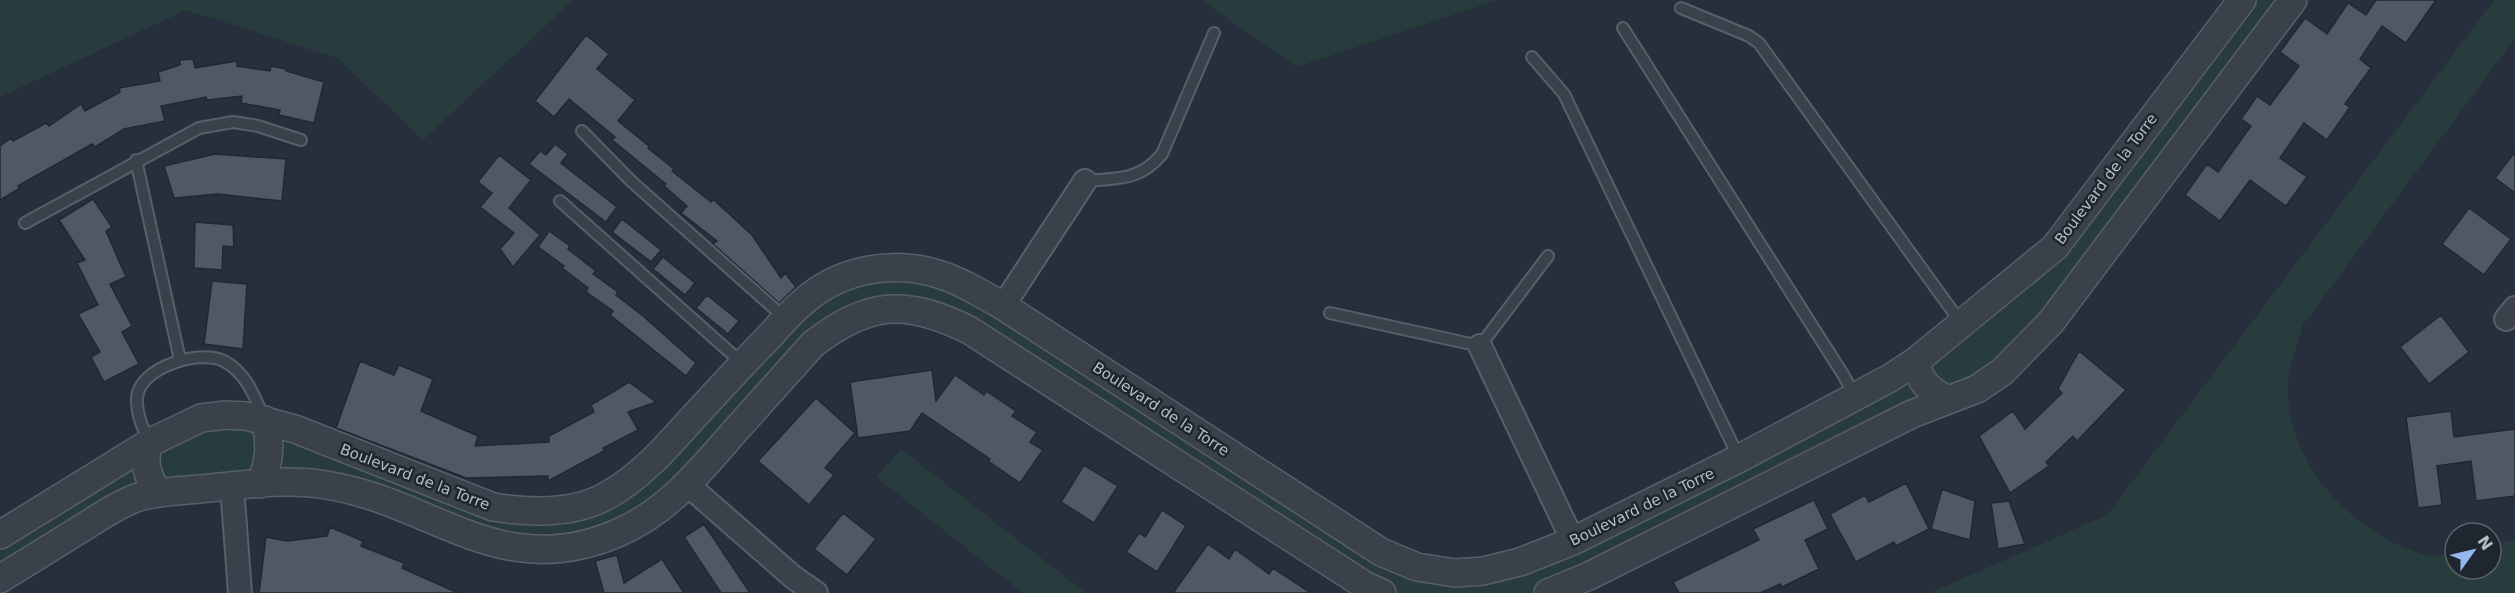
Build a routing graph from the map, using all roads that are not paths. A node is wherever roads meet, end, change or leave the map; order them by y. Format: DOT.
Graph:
graph roads {
  1 [pos="2242,0"];
  2 [pos="2293,0"];
  3 [pos="1681,8"];
  4 [pos="1623,28"];
  5 [pos="1214,33"];
  6 [pos="1532,57"];
  7 [pos="582,131"];
  8 [pos="301,140"];
  9 [pos="136,160"];
  10 [pos="1085,181"];
  11 [pos="560,201"];
  12 [pos="25,223"];
  13 [pos="2055,247"];
  14 [pos="1548,256"];
  15 [pos="2088,272"];
  16 [pos="1003,306"];
  17 [pos="1330,313"];
  18 [pos="786,319"];
  19 [pos="1962,323"];
  20 [pos="1480,346"];
  21 [pos="180,360"];
  22 [pos="1916,361"];
  23 [pos="742,364"];
  24 [pos="1855,398"];
  25 [pos="1948,400"];
  26 [pos="265,420"];
  27 [pos="149,443"];
  28 [pos="1740,458"];
  29 [pos="260,484"];
  30 [pos="688,485"];
  31 [pos="232,486"];
  32 [pos="157,493"];
  33 [pos="0,535"];
  34 [pos="1573,541"];
  35 [pos="0,579"];
  36 [pos="240,593"];
  37 [pos="816,593"];
  38 [pos="1382,593"];
  39 [pos="1548,593"];
  1 -- 13 [label="street, Boulevard de la Torre"];
  2 -- 15 [label="street"];
  3 -- 19 [label="lane"];
  4 -- 24 [label="lane"];
  5 -- 10 [label="lane"];
  6 -- 28 [label="lane"];
  7 -- 18 [label="lane"];
  8 -- 9 [label="lane"];
  9 -- 12 [label="lane"];
  9 -- 21 [label="lane"];
  10 -- 16 [label="street"];
  11 -- 23 [label="lane"];
  13 -- 15 [label="street"];
  13 -- 19 [label="street, Boulevard de la Torre"];
  14 -- 20 [label="lane"];
  15 -- 25 [label="street"];
  16 -- 18 [label="street, Boulevard de la Torre"];
  16 -- 34 [label="street, Boulevard de la Torre"];
  17 -- 20 [label="lane"];
  18 -- 23 [label="street, Boulevard de la Torre"];
  19 -- 22 [label="street, Boulevard de la Torre"];
  20 -- 34 [label="street"];
  21 -- 26 [label="lane"];
  21 -- 27 [label="lane"];
  22 -- 24 [label="street, Boulevard de la Torre"];
  22 -- 25 [label="street"];
  23 -- 26 [label="street, Boulevard de la Torre"];
  24 -- 28 [label="street, Boulevard de la Torre"];
  25 -- 39 [label="street"];
  26 -- 27 [label="street, Boulevard de la Torre"];
  26 -- 29 [label="street"];
  27 -- 32 [label="street"];
  27 -- 33 [label="street, Boulevard de la Torre"];
  28 -- 34 [label="street, Boulevard de la Torre"];
  29 -- 30 [label="street"];
  29 -- 31 [label="street"];
  30 -- 37 [label="street"];
  30 -- 38 [label="street"];
  31 -- 32 [label="street"];
  31 -- 36 [label="street"];
  32 -- 35 [label="street"];
}
